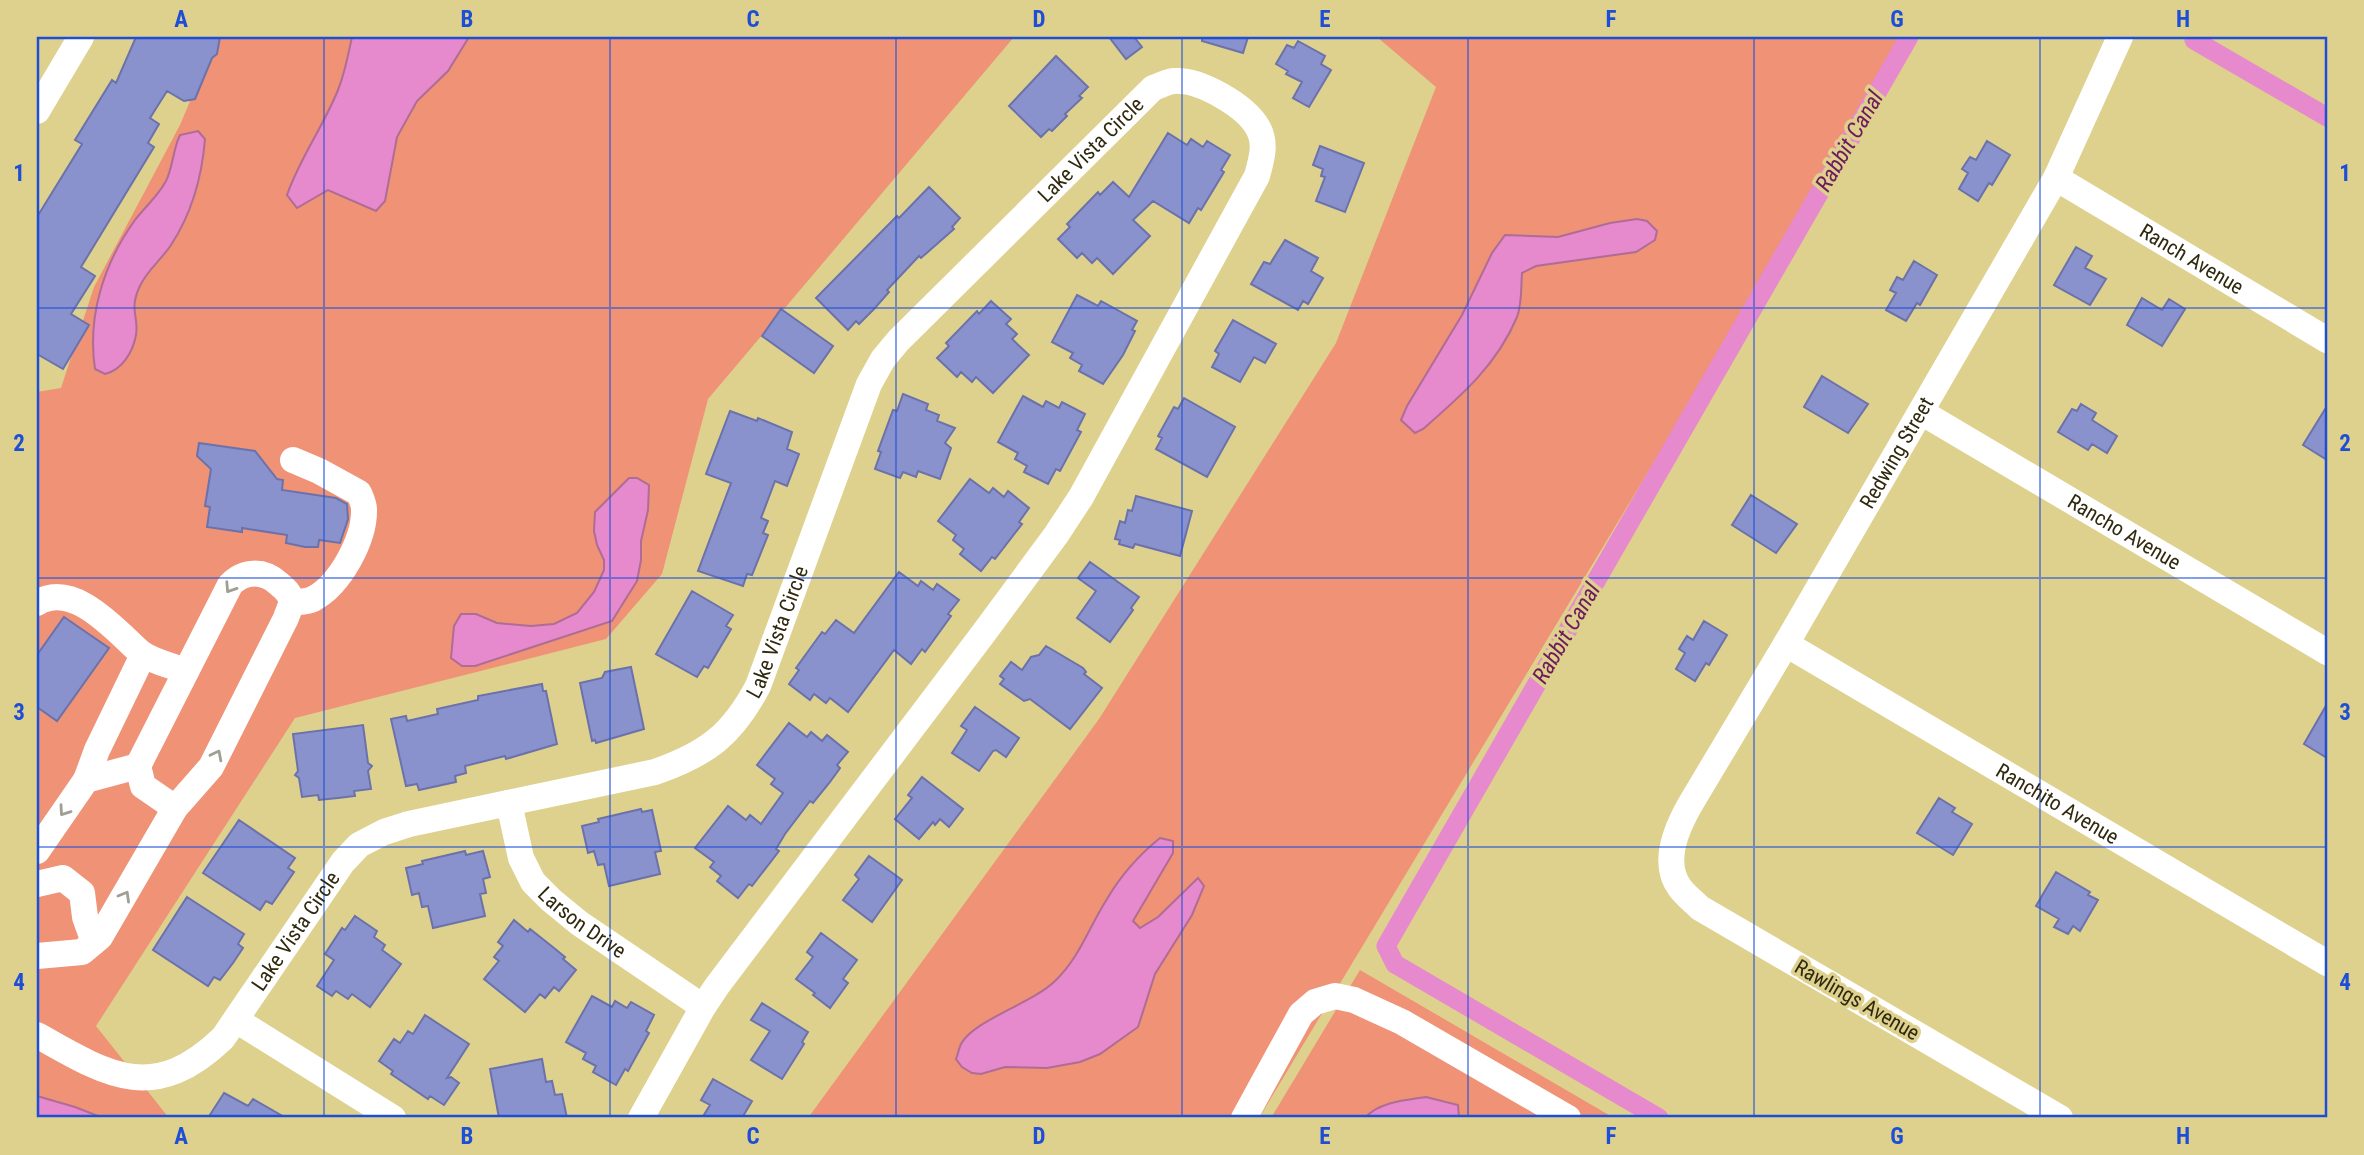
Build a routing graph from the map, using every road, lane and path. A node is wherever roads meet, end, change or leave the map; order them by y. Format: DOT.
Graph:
graph roads {
  1 [pos="81,37"];
  2 [pos="2120,37"];
  3 [pos="37,111"];
  4 [pos="2056,178"];
  5 [pos="2327,340"];
  6 [pos="1921,412"];
  7 [pos="293,460"];
  8 [pos="37,603"];
  9 [pos="291,603"];
  10 [pos="1786,644"];
  11 [pos="2327,652"];
  12 [pos="143,654"];
  13 [pos="186,671"];
  14 [pos="138,766"];
  15 [pos="86,780"];
  16 [pos="509,803"];
  17 [pos="175,808"];
  18 [pos="37,850"];
  19 [pos="1670,865"];
  20 [pos="37,884"];
  21 [pos="94,942"];
  22 [pos="37,956"];
  23 [pos="2327,963"];
  24 [pos="703,1007"];
  25 [pos="236,1020"];
  26 [pos="37,1035"];
  27 [pos="393,1118"];
  28 [pos="641,1118"];
  29 [pos="1244,1118"];
  30 [pos="1569,1118"];
  31 [pos="2060,1118"];
  1 -- 3 [label="street"];
  2 -- 4 [label="street, Redwing Street"];
  4 -- 5 [label="street, Ranch Avenue"];
  4 -- 6 [label="street, Redwing Street"];
  6 -- 10 [label="street, Redwing Street"];
  6 -- 11 [label="street, Rancho Avenue"];
  7 -- 9 [label="street"];
  8 -- 12 [label="street"];
  9 -- 13 [label="street, one-way"];
  17 -- 9 [label="street, one-way"];
  10 -- 19 [label="street, Redwing Street"];
  10 -- 23 [label="street, Ranchito Avenue"];
  12 -- 13 [label="street"];
  12 -- 15 [label="street"];
  13 -- 14 [label="street"];
  14 -- 15 [label="street"];
  14 -- 17 [label="street"];
  15 -- 18 [label="street, one-way"];
  16 -- 24 [label="street, Larson Drive"];
  16 -- 24 [label="street, Lake Vista Circle"];
  16 -- 25 [label="street, Lake Vista Circle"];
  21 -- 17 [label="street, one-way"];
  19 -- 31 [label="street, Rawlings Avenue"];
  20 -- 21 [label="street"];
  21 -- 22 [label="street"];
  24 -- 28 [label="street, Lake Vista Circle"];
  25 -- 26 [label="street, Lake Vista Circle"];
  25 -- 27 [label="street"];
  29 -- 30 [label="street"];
}
